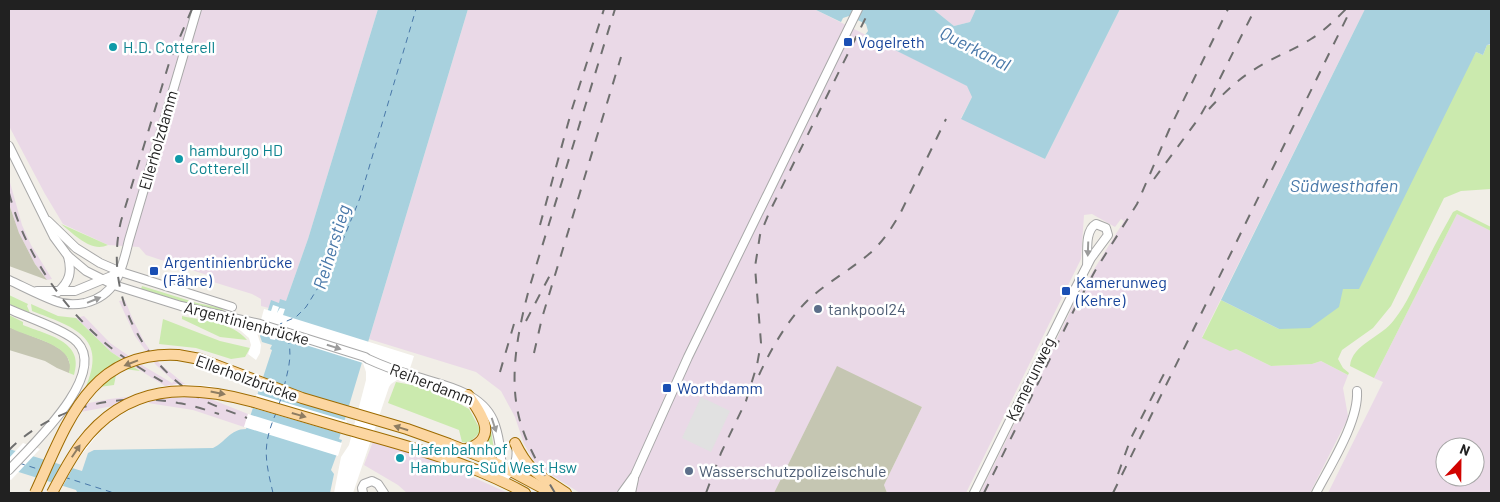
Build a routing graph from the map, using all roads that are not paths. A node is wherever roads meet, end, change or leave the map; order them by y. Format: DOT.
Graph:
graph roads {
  1 [pos="197,9"];
  2 [pos="858,9"];
  3 [pos="9,146"];
  4 [pos="46,220"];
  5 [pos="68,256"];
  6 [pos="1087,266"];
  7 [pos="119,271"];
  8 [pos="9,280"];
  9 [pos="102,280"];
  10 [pos="114,285"];
  11 [pos="35,291"];
  12 [pos="58,292"];
  13 [pos="232,308"];
  14 [pos="9,309"];
  15 [pos="378,363"];
  16 [pos="1356,391"];
  17 [pos="468,395"];
  18 [pos="515,443"];
  19 [pos="464,450"];
  20 [pos="506,468"];
  21 [pos="9,470"];
  22 [pos="635,475"];
  23 [pos="503,481"];
  24 [pos="35,493"];
  25 [pos="52,493"];
  26 [pos="363,493"];
  27 [pos="384,493"];
  28 [pos="525,493"];
  29 [pos="552,493"];
  30 [pos="566,493"];
  31 [pos="622,493"];
  32 [pos="631,493"];
  33 [pos="974,493"];
  34 [pos="1316,493"];
  1 -- 7 [label="street, Ellerholzdamm"];
  2 -- 22 [label="street"];
  3 -- 4 [label="street"];
  4 -- 5 [label="street"];
  4 -- 7 [label="street"];
  5 -- 9 [label="street"];
  5 -- 12 [label="street"];
  6 -- 6 [label="street, Kamerunweg, one-way"];
  6 -- 33 [label="street, Kamerunweg"];
  7 -- 9 [label="street"];
  7 -- 10 [label="street, Ellerholzdamm"];
  7 -- 13 [label="street, Argentinienbrücke"];
  8 -- 11 [label="street"];
  9 -- 10 [label="street"];
  9 -- 12 [label="street"];
  11 -- 10 [label="street, one-way"];
  10 -- 15 [label="street, Argentinienbrücke, one-way"];
  11 -- 12 [label="street"];
  14 -- 21 [label="street"];
  15 -- 17 [label="street, Reiherdamm"];
  16 -- 34 [label="street"];
  17 -- 19 [label="main road"];
  17 -- 20 [label="street, Reiherdamm, one-way"];
  18 -- 20 [label="street"];
  18 -- 30 [label="main road"];
  19 -- 20 [label="main road, Ellerholzbrücke"];
  19 -- 24 [label="main road, Ellerholzbrücke, one-way, bridge"];
  20 -- 23 [label="street"];
  20 -- 29 [label="main road, Ellerholzbrücke"];
  22 -- 31 [label="street"];
  22 -- 32 [label="street"];
  25 -- 23 [label="main road, Ellerholzbrücke, one-way, bridge"];
  23 -- 28 [label="main road, Ellerholzbrücke"];
  26 -- 27 [label="street"];
}
